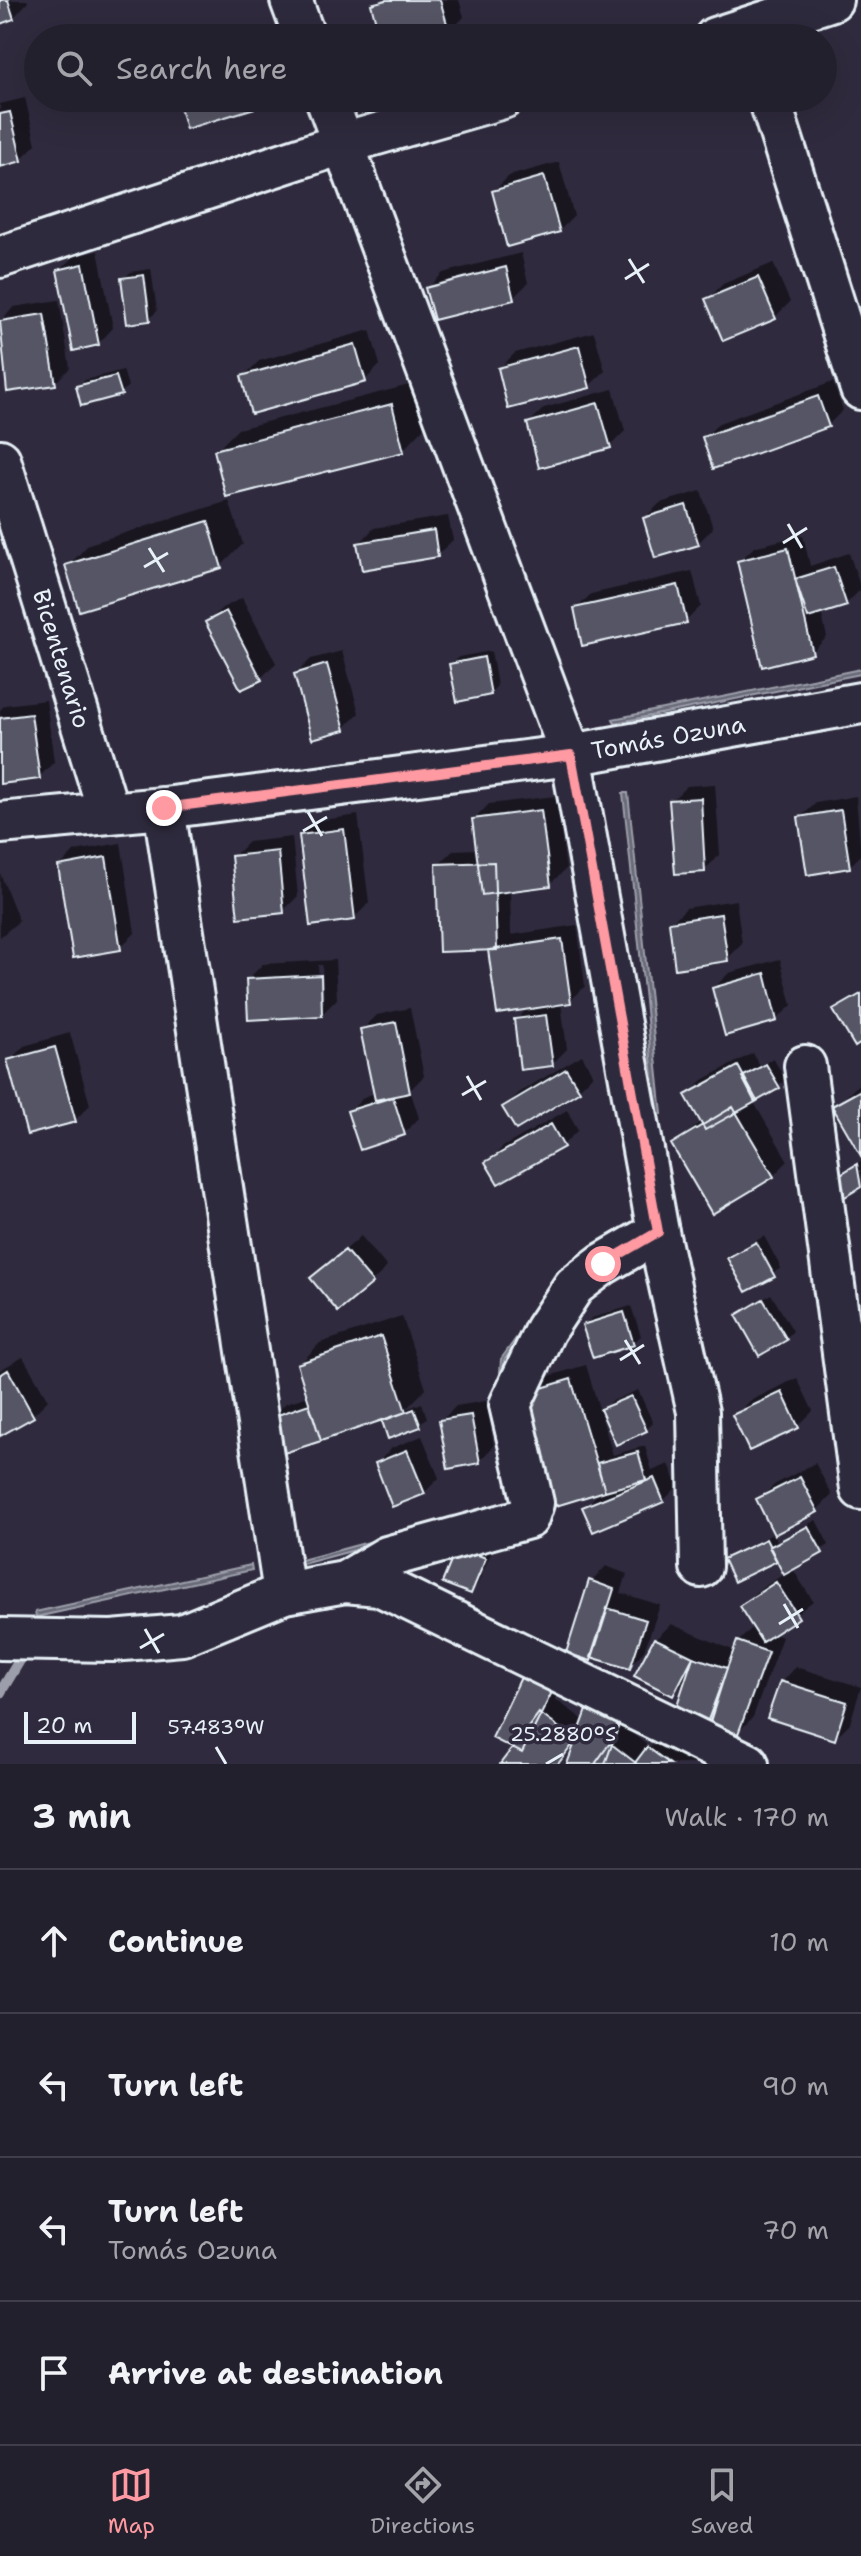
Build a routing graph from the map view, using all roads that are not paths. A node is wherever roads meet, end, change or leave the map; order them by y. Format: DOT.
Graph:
graph roads {
  1 [pos="291,0"];
  2 [pos="832,0"];
  3 [pos="300,24"];
  4 [pos="767,24"];
  5 [pos="331,112"];
  6 [pos="454,112"];
  7 [pos="773,112"];
  8 [pos="342,144"];
  9 [pos="0,257"];
  10 [pos="861,389"];
  11 [pos="0,460"];
  12 [pos="861,703"];
  13 [pos="571,755"];
  14 [pos="164,808"];
  15 [pos="108,810"];
  16 [pos="0,823"];
  17 [pos="805,1066"];
  18 [pos="658,1232"];
  19 [pos="861,1489"];
  20 [pos="701,1567"];
  21 [pos="345,1582"];
  22 [pos="284,1593"];
  23 [pos="0,1639"];
  24 [pos="748,1764"];
  1 -- 3 [label="street"];
  2 -- 4 [label="street"];
  5 -- 8 [label="street"];
  6 -- 8 [label="street"];
  7 -- 10 [label="street"];
  8 -- 9 [label="street"];
  8 -- 13 [label="street"];
  11 -- 15 [label="street, Bicentenario"];
  12 -- 13 [label="street, Tomás Ozuna"];
  13 -- 14 [label="street, Tomás Ozuna"];
  13 -- 18 [label="street"];
  14 -- 15 [label="street, Tomás Ozuna"];
  14 -- 22 [label="street"];
  15 -- 16 [label="street, Tomás Ozuna"];
  17 -- 19 [label="street"];
  18 -- 20 [label="street"];
  18 -- 21 [label="street"];
  21 -- 22 [label="street"];
  21 -- 24 [label="street"];
  22 -- 23 [label="street"];
}
